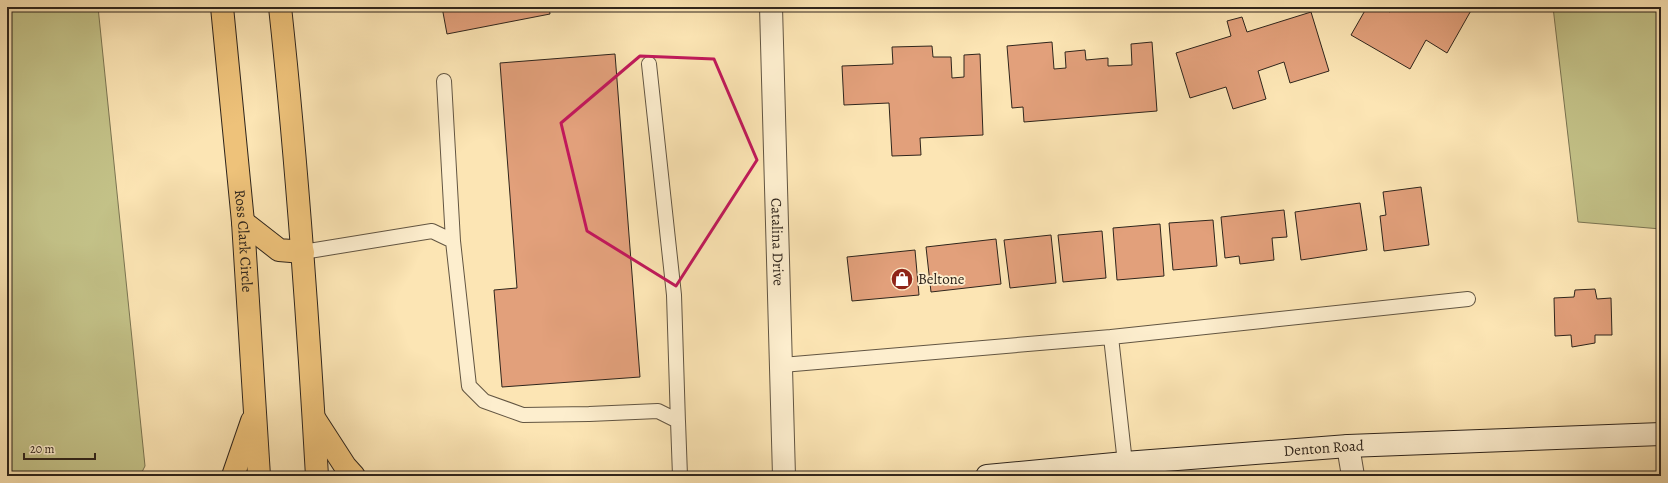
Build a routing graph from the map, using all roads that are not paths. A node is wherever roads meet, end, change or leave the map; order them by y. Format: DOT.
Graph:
graph roads {
  1 [pos="222,7"];
  2 [pos="280,7"];
  3 [pos="771,7"];
  4 [pos="650,64"];
  5 [pos="444,81"];
  6 [pos="243,222"];
  7 [pos="453,241"];
  8 [pos="303,252"];
  9 [pos="1468,300"];
  10 [pos="1111,337"];
  11 [pos="782,365"];
  12 [pos="255,412"];
  13 [pos="314,418"];
  14 [pos="678,423"];
  15 [pos="1661,434"];
  16 [pos="1348,446"];
  17 [pos="1125,463"];
  18 [pos="232,476"];
  19 [pos="259,476"];
  20 [pos="317,476"];
  21 [pos="354,476"];
  22 [pos="680,476"];
  23 [pos="784,476"];
  24 [pos="987,476"];
  25 [pos="1353,476"];
  1 -- 6 [label="highway, Ross Clark Circle"];
  2 -- 8 [label="highway"];
  3 -- 11 [label="street, Catalina Drive"];
  4 -- 14 [label="lane"];
  5 -- 7 [label="lane"];
  6 -- 8 [label="highway"];
  6 -- 12 [label="highway, Ross Clark Circle"];
  7 -- 8 [label="lane"];
  7 -- 14 [label="lane"];
  8 -- 13 [label="highway"];
  9 -- 10 [label="lane"];
  10 -- 11 [label="lane"];
  10 -- 17 [label="lane"];
  11 -- 23 [label="street, Catalina Drive"];
  12 -- 18 [label="highway"];
  12 -- 19 [label="highway, Ross Clark Circle"];
  13 -- 20 [label="highway"];
  13 -- 21 [label="highway"];
  14 -- 22 [label="lane"];
  15 -- 16 [label="street, Denton Road"];
  16 -- 17 [label="street, Denton Road"];
  16 -- 25 [label="street"];
  17 -- 24 [label="street, Denton Road"];
}
